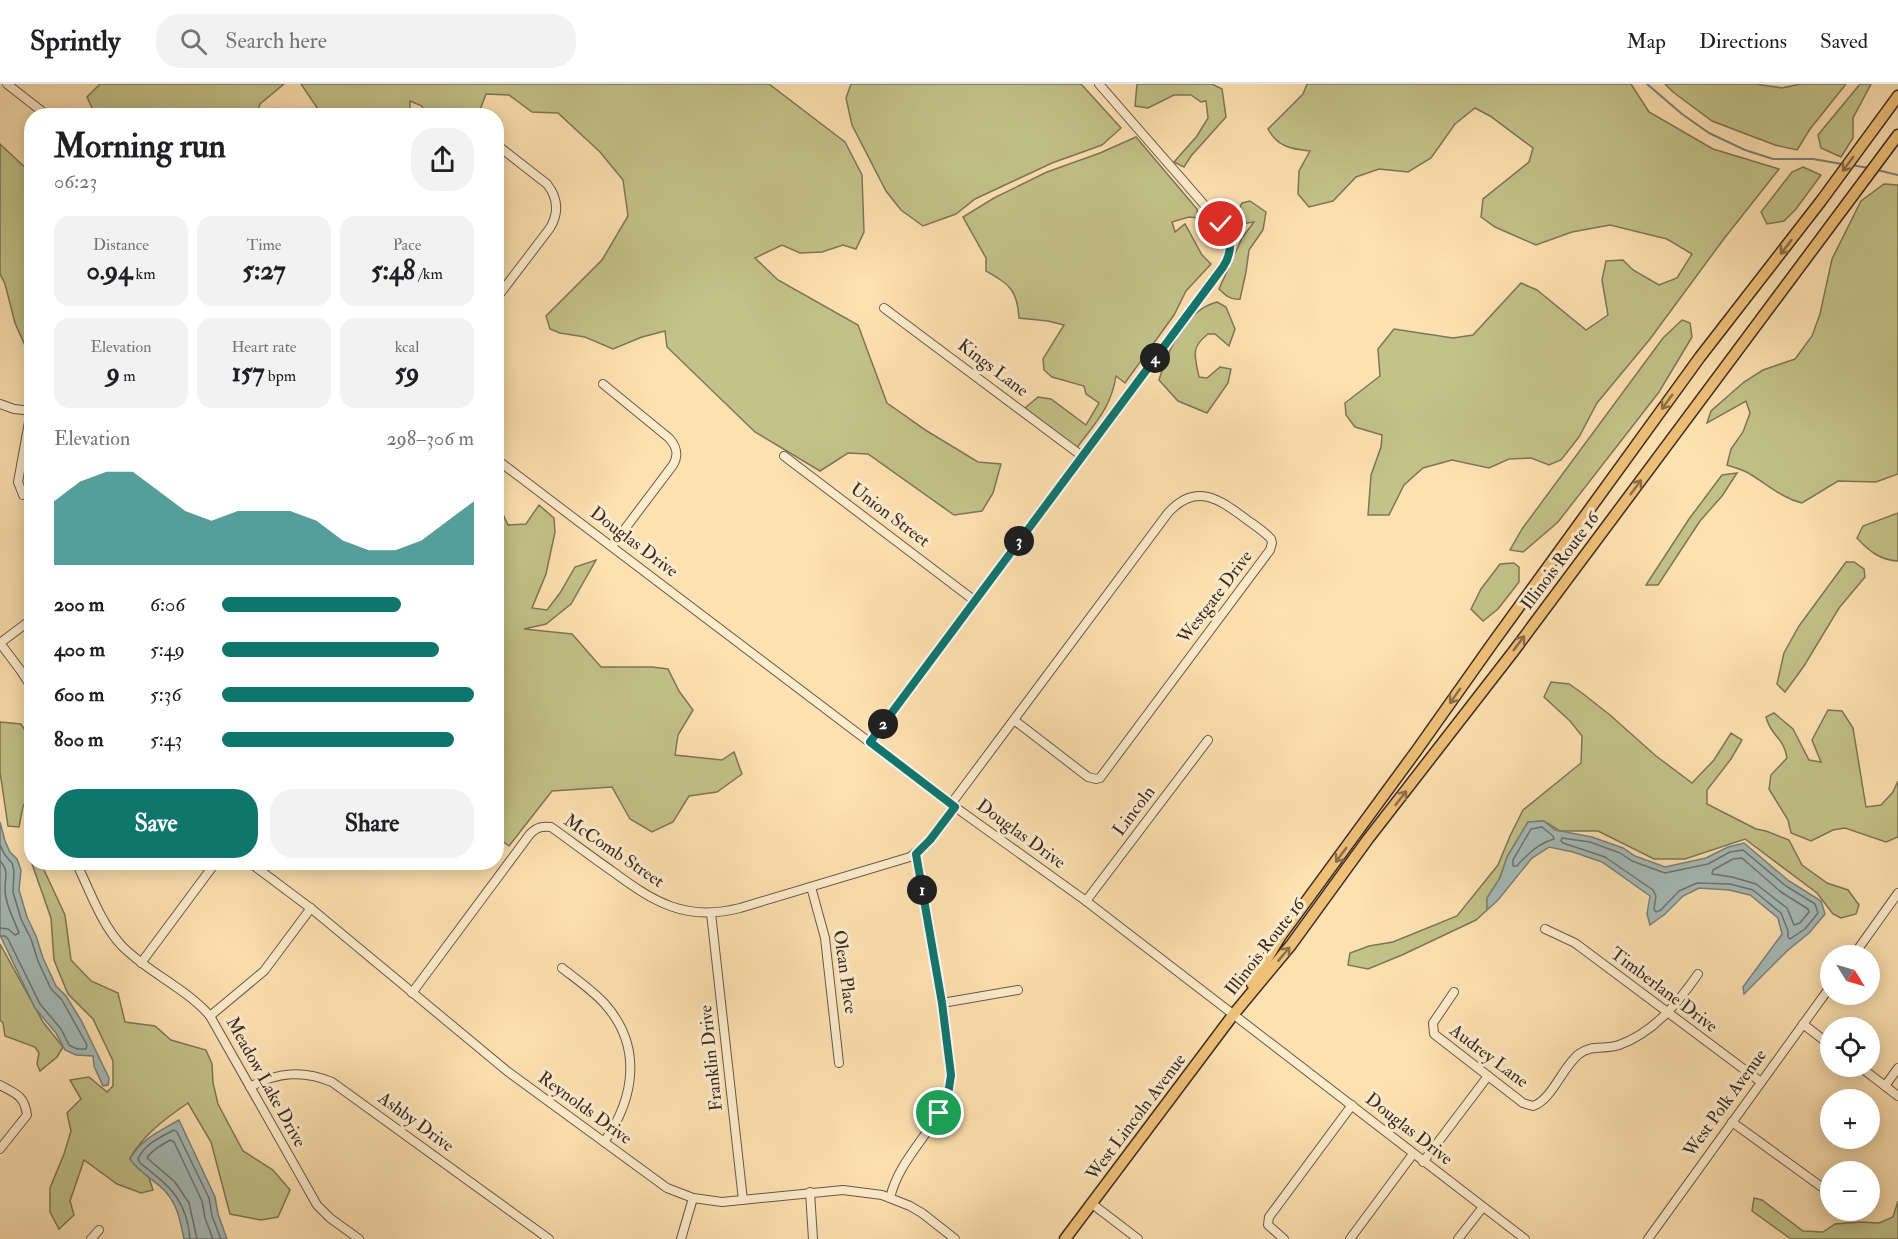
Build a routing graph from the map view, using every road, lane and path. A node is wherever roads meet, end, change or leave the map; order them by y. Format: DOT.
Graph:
graph roads {
  1 [pos="7,84"];
  2 [pos="1099,84"];
  3 [pos="1898,96"];
  4 [pos="38,108"];
  5 [pos="1896,137"];
  6 [pos="504,150"];
  7 [pos="504,288"];
  8 [pos="884,308"];
  9 [pos="603,384"];
  10 [pos="0,404"];
  11 [pos="24,410"];
  12 [pos="24,449"];
  13 [pos="784,456"];
  14 [pos="1083,456"];
  15 [pos="504,465"];
  16 [pos="23,495"];
  17 [pos="612,546"];
  18 [pos="975,601"];
  19 [pos="24,626"];
  20 [pos="0,643"];
  21 [pos="24,676"];
  22 [pos="1014,720"];
  23 [pos="1208,740"];
  24 [pos="870,742"];
  25 [pos="953,806"];
  26 [pos="916,854"];
  27 [pos="504,869"];
  28 [pos="80,870"];
  29 [pos="210,870"];
  30 [pos="260,870"];
  31 [pos="503,870"];
  32 [pos="811,887"];
  33 [pos="1898,893"];
  34 [pos="1086,901"];
  35 [pos="310,908"];
  36 [pos="711,913"];
  37 [pos="1545,929"];
  38 [pos="1861,945"];
  39 [pos="141,963"];
  40 [pos="562,968"];
  41 [pos="1698,974"];
  42 [pos="1018,990"];
  43 [pos="1454,992"];
  44 [pos="412,993"];
  45 [pos="1820,1001"];
  46 [pos="942,1003"];
  47 [pos="1667,1013"];
  48 [pos="1233,1015"];
  49 [pos="210,1016"];
  50 [pos="1803,1024"];
  51 [pos="1820,1037"];
  52 [pos="839,1063"];
  53 [pos="1898,1068"];
  54 [pos="1488,1076"];
  55 [pos="1873,1077"];
  56 [pos="1761,1082"];
  57 [pos="0,1085"];
  58 [pos="1885,1086"];
  59 [pos="250,1087"];
  60 [pos="1898,1096"];
  61 [pos="1352,1104"];
  62 [pos="1732,1122"];
  63 [pos="604,1142"];
  64 [pos="0,1149"];
  65 [pos="1413,1154"];
  66 [pos="1423,1162"];
  67 [pos="1820,1186"];
  68 [pos="810,1192"];
  69 [pos="693,1198"];
  70 [pos="890,1198"];
  71 [pos="743,1200"];
  72 [pos="1091,1203"];
  73 [pos="1483,1207"];
  74 [pos="99,1230"];
  75 [pos="91,1239"];
  76 [pos="359,1239"];
  77 [pos="549,1239"];
  78 [pos="681,1239"];
  79 [pos="813,1239"];
  80 [pos="955,1239"];
  81 [pos="1065,1239"];
  82 [pos="1138,1239"];
  83 [pos="1284,1239"];
  84 [pos="1350,1239"];
  85 [pos="1458,1239"];
  86 [pos="1525,1239"];
  87 [pos="1648,1239"];
  1 -- 4 [label="street"];
  2 -- 14 [label="street"];
  3 -- 48 [label="main road, Illinois Route 16, one-way"];
  48 -- 5 [label="main road, Illinois Route 16, one-way"];
  6 -- 7 [label="street"];
  8 -- 14 [label="street, Kings Lane"];
  9 -- 17 [label="street"];
  10 -- 11 [label="street"];
  12 -- 16 [label="street"];
  13 -- 18 [label="street, Union Street"];
  14 -- 18 [label="street"];
  15 -- 17 [label="street, Douglas Drive"];
  17 -- 24 [label="street, Douglas Drive"];
  18 -- 24 [label="street"];
  19 -- 20 [label="street"];
  20 -- 21 [label="street"];
  22 -- 22 [label="street, Westgate Drive"];
  22 -- 25 [label="street, Westgate Drive"];
  23 -- 34 [label="street, Lincoln"];
  24 -- 25 [label="street, Douglas Drive"];
  25 -- 26 [label="street, McComb Street"];
  25 -- 34 [label="street, Douglas Drive"];
  26 -- 32 [label="street, McComb Street"];
  26 -- 46 [label="street"];
  27 -- 36 [label="street, McComb Street"];
  28 -- 39 [label="street, Meadow Lake Drive"];
  29 -- 39 [label="street"];
  30 -- 35 [label="street, Reynolds Drive"];
  31 -- 44 [label="street, McComb Street"];
  32 -- 36 [label="street, McComb Street"];
  32 -- 52 [label="street, Olean Place"];
  33 -- 38 [label="street"];
  34 -- 48 [label="street, Douglas Drive"];
  35 -- 44 [label="street, Reynolds Drive"];
  35 -- 49 [label="street"];
  36 -- 71 [label="street, Franklin Drive"];
  37 -- 47 [label="street, Timberlane Drive"];
  39 -- 49 [label="street, Meadow Lake Drive"];
  40 -- 63 [label="street"];
  41 -- 47 [label="street, Audrey Lane"];
  42 -- 46 [label="street"];
  43 -- 54 [label="street, Audrey Lane"];
  44 -- 63 [label="street, Reynolds Drive"];
  45 -- 50 [label="street, West Polk Avenue"];
  46 -- 70 [label="street"];
  47 -- 54 [label="street, Audrey Lane"];
  47 -- 56 [label="street, Timberlane Drive"];
  48 -- 61 [label="street, Douglas Drive"];
  48 -- 72 [label="main road, West Lincoln Avenue"];
  49 -- 59 [label="street, Meadow Lake Drive"];
  50 -- 51 [label="street"];
  50 -- 56 [label="street, West Polk Avenue"];
  53 -- 58 [label="street"];
  54 -- 66 [label="street"];
  55 -- 58 [label="street"];
  56 -- 62 [label="street, West Polk Avenue"];
  57 -- 64 [label="street"];
  58 -- 60 [label="street"];
  59 -- 76 [label="street, Meadow Lake Drive"];
  59 -- 77 [label="street, Ashby Drive"];
  61 -- 65 [label="street, Douglas Drive"];
  61 -- 83 [label="street"];
  62 -- 67 [label="street"];
  62 -- 87 [label="street, West Polk Avenue"];
  63 -- 69 [label="street, Reynolds Drive"];
  65 -- 66 [label="street, Douglas Drive"];
  65 -- 84 [label="street"];
  66 -- 73 [label="street, Douglas Drive"];
  68 -- 70 [label="street, Reynolds Drive"];
  68 -- 71 [label="street, Reynolds Drive"];
  68 -- 79 [label="street"];
  69 -- 71 [label="street, Reynolds Drive"];
  69 -- 78 [label="street"];
  70 -- 80 [label="street, Reynolds Drive"];
  72 -- 81 [label="main road, West Lincoln Avenue"];
  72 -- 82 [label="street"];
  73 -- 85 [label="street"];
  73 -- 86 [label="street, Douglas Drive"];
  74 -- 75 [label="street"];
}
